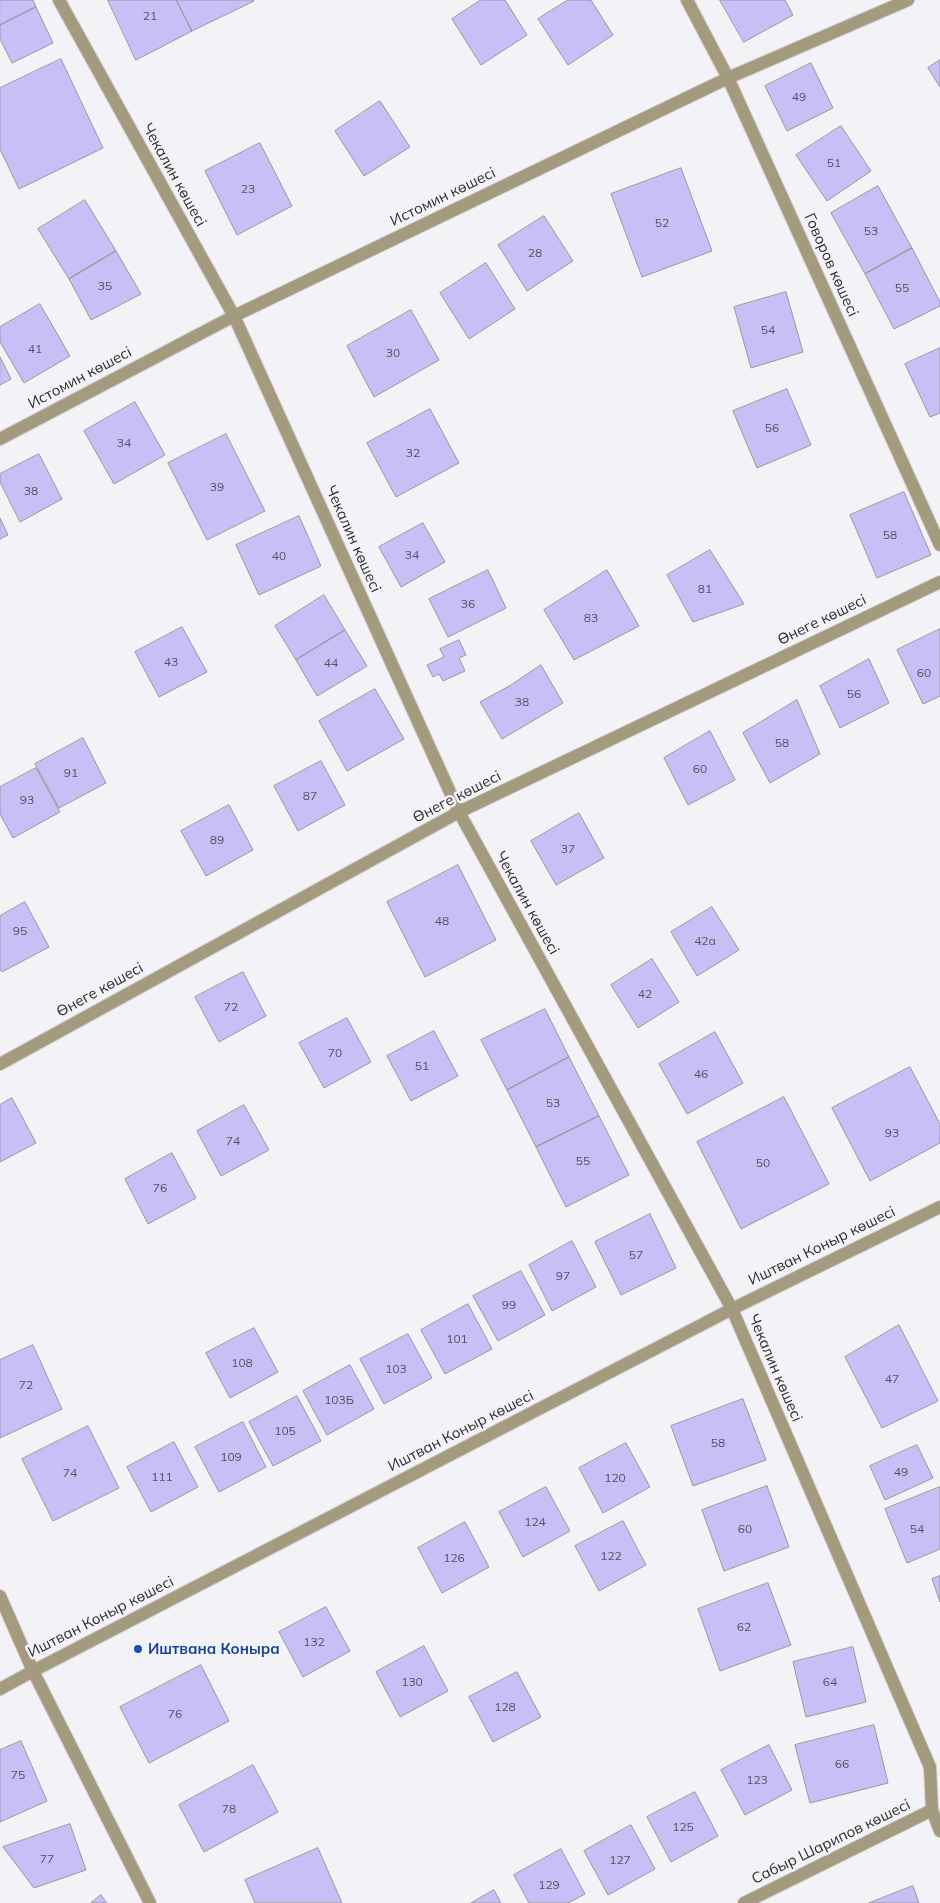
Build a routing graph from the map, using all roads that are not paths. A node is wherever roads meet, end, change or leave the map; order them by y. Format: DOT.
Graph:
graph roads {
  1 [pos="59,0"];
  2 [pos="687,0"];
  3 [pos="908,0"];
  4 [pos="728,78"];
  5 [pos="234,316"];
  6 [pos="0,439"];
  7 [pos="940,545"];
  8 [pos="940,582"];
  9 [pos="459,812"];
  10 [pos="0,1064"];
  11 [pos="940,1207"];
  12 [pos="732,1308"];
  13 [pos="0,1596"];
  14 [pos="33,1671"];
  15 [pos="0,1689"];
  16 [pos="935,1765"];
  17 [pos="932,1810"];
  18 [pos="940,1831"];
  19 [pos="150,1903"];
  20 [pos="744,1903"];
  1 -- 5 [label="street, Чекалин көшесі"];
  2 -- 4 [label="street, Говоров көшесі"];
  3 -- 4 [label="street, Истомин көшесі"];
  4 -- 5 [label="street, Истомин көшесі"];
  4 -- 7 [label="street, Говоров көшесі"];
  5 -- 6 [label="street, Истомин көшесі"];
  5 -- 9 [label="street, Чекалин көшесі"];
  8 -- 9 [label="street, Өнеге көшесі"];
  9 -- 10 [label="street, Өнеге көшесі"];
  9 -- 12 [label="street, Чекалин көшесі"];
  11 -- 12 [label="street, Иштван Коныр көшесі"];
  12 -- 14 [label="street, Иштван Коныр көшесі"];
  12 -- 16 [label="street, Чекалин көшесі"];
  13 -- 14 [label="street"];
  14 -- 15 [label="street, Иштван Коныр көшесі"];
  14 -- 19 [label="street"];
  16 -- 17 [label="street, Чекалин көшесі"];
  17 -- 18 [label="street, Чекалин көшесі"];
  17 -- 20 [label="street, Сабыр Шарипов көшесі"];
}
